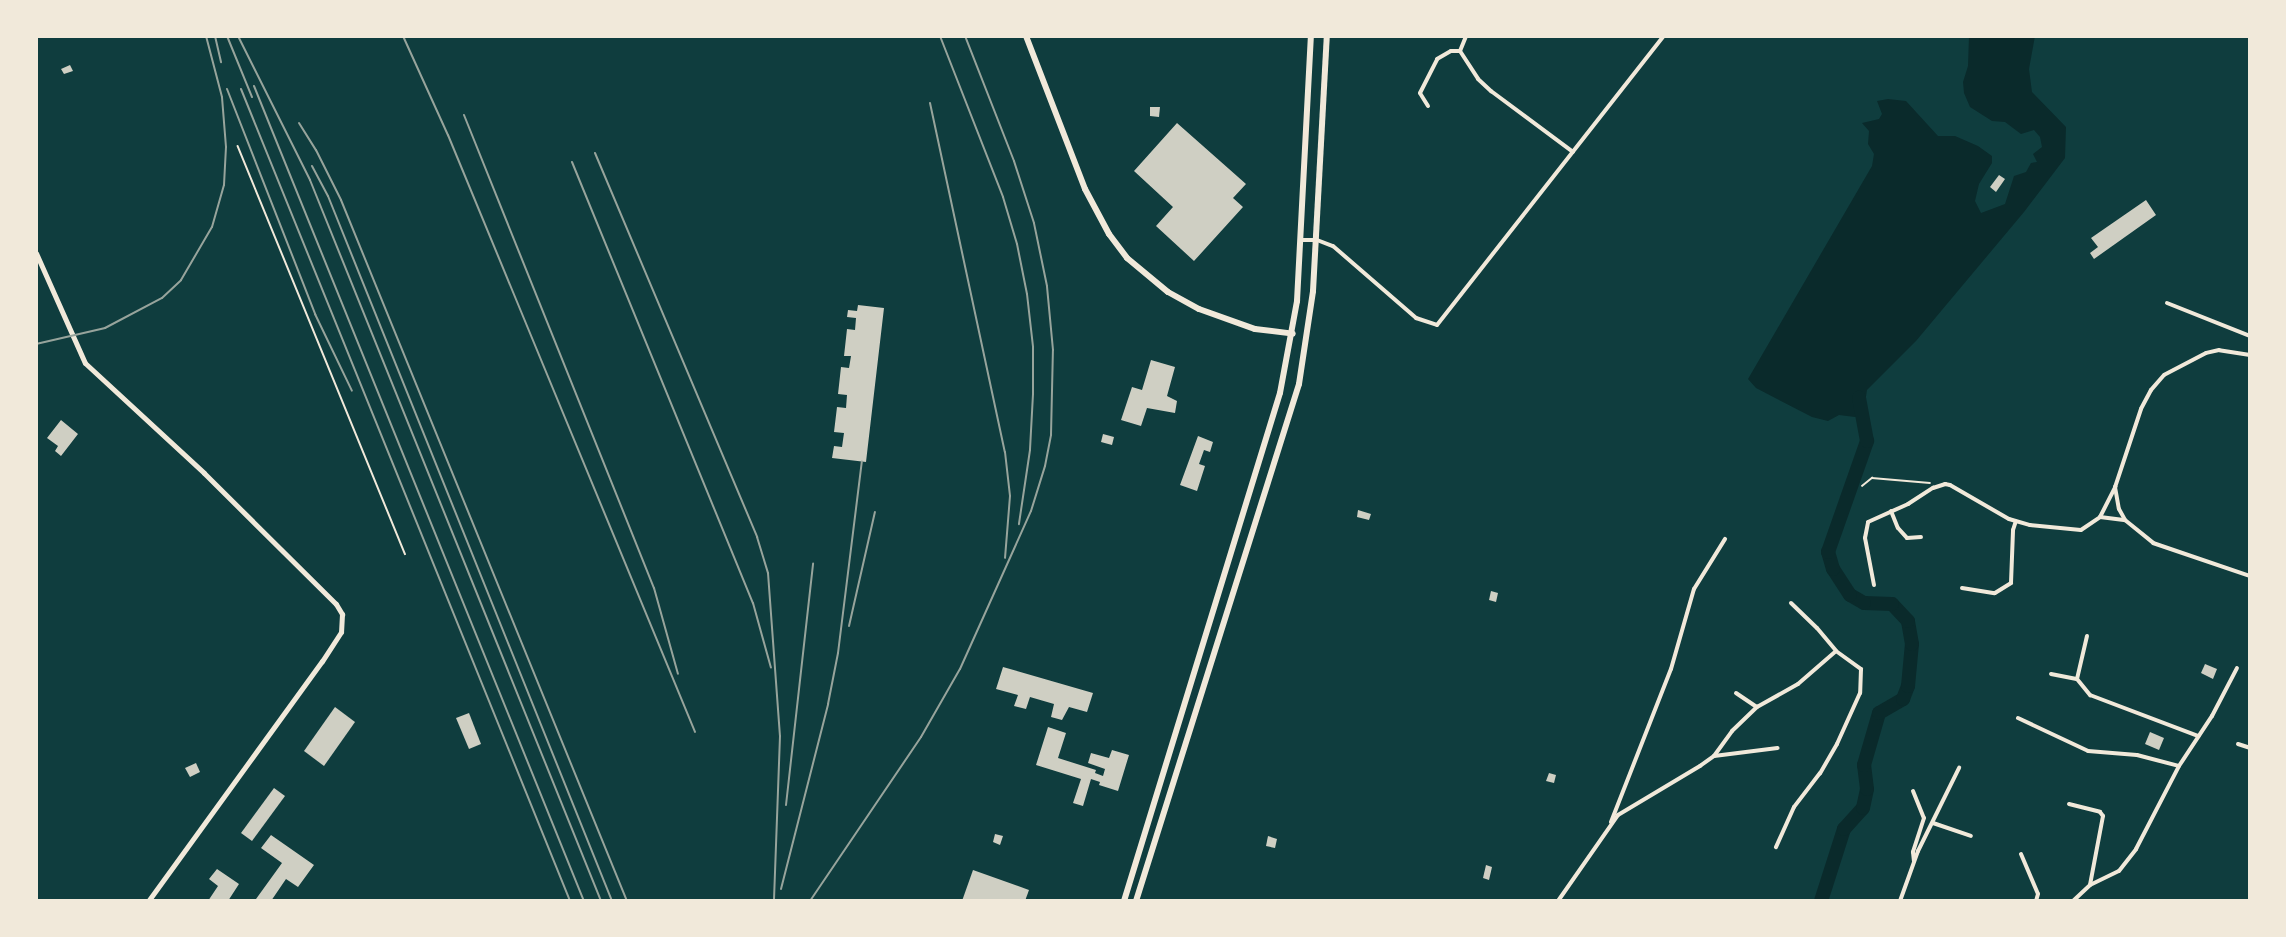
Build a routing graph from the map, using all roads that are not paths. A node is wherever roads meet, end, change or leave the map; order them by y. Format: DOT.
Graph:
graph roads {
  1 [pos="1026,36"];
  2 [pos="1311,36"];
  3 [pos="1327,36"];
  4 [pos="1466,36"];
  5 [pos="1664,36"];
  6 [pos="1460,51"];
  7 [pos="1428,106"];
  8 [pos="238,146"];
  9 [pos="1573,152"];
  10 [pos="1300,240"];
  11 [pos="1317,240"];
  12 [pos="36,253"];
  13 [pos="2167,303"];
  14 [pos="1293,334"];
  15 [pos="1308,336"];
  16 [pos="2250,336"];
  17 [pos="2250,356"];
  18 [pos="2115,487"];
  19 [pos="1892,512"];
  20 [pos="2100,517"];
  21 [pos="2125,520"];
  22 [pos="2016,521"];
  23 [pos="1920,537"];
  24 [pos="1725,539"];
  25 [pos="405,554"];
  26 [pos="2250,576"];
  27 [pos="1874,585"];
  28 [pos="1962,588"];
  29 [pos="1791,603"];
  30 [pos="2087,636"];
  31 [pos="1836,651"];
  32 [pos="2237,668"];
  33 [pos="2051,674"];
  34 [pos="2077,679"];
  35 [pos="1736,693"];
  36 [pos="1757,708"];
  37 [pos="2018,718"];
  38 [pos="2198,736"];
  39 [pos="2238,744"];
  40 [pos="1778,748"];
  41 [pos="2250,748"];
  42 [pos="1714,756"];
  43 [pos="2179,766"];
  44 [pos="1959,768"];
  45 [pos="1913,790"];
  46 [pos="2069,804"];
  47 [pos="1933,822"];
  48 [pos="1610,826"];
  49 [pos="1971,836"];
  50 [pos="1776,847"];
  51 [pos="2021,854"];
  52 [pos="1914,861"];
  53 [pos="2090,885"];
  54 [pos="148,901"];
  55 [pos="1124,901"];
  56 [pos="1136,901"];
  57 [pos="1558,901"];
  58 [pos="1900,901"];
  59 [pos="2036,901"];
  60 [pos="2073,901"];
  1 -- 14 [label="main road"];
  2 -- 10 [label="main road"];
  3 -- 11 [label="main road"];
  4 -- 6 [label="street"];
  5 -- 9 [label="street"];
  6 -- 7 [label="street"];
  6 -- 9 [label="street"];
  8 -- 25 [label="lane"];
  9 -- 11 [label="street"];
  10 -- 11 [label="street"];
  10 -- 14 [label="main road"];
  11 -- 15 [label="main road"];
  12 -- 54 [label="main road"];
  13 -- 16 [label="street"];
  14 -- 15 [label="main road"];
  14 -- 55 [label="main road"];
  15 -- 56 [label="main road"];
  17 -- 18 [label="street"];
  18 -- 20 [label="street"];
  18 -- 21 [label="street"];
  19 -- 22 [label="street"];
  19 -- 23 [label="street"];
  19 -- 27 [label="street"];
  20 -- 21 [label="street"];
  20 -- 22 [label="street"];
  21 -- 26 [label="street"];
  22 -- 28 [label="street"];
  24 -- 48 [label="street"];
  29 -- 31 [label="street"];
  30 -- 34 [label="street"];
  31 -- 36 [label="street"];
  31 -- 50 [label="street"];
  32 -- 38 [label="street"];
  33 -- 34 [label="street"];
  34 -- 38 [label="street"];
  35 -- 36 [label="street"];
  36 -- 42 [label="street"];
  37 -- 43 [label="street"];
  38 -- 43 [label="street"];
  39 -- 41 [label="street"];
  40 -- 42 [label="street"];
  42 -- 48 [label="street"];
  43 -- 53 [label="street"];
  44 -- 47 [label="street"];
  45 -- 52 [label="street"];
  46 -- 53 [label="street"];
  47 -- 49 [label="street"];
  47 -- 52 [label="street"];
  48 -- 57 [label="street"];
  51 -- 59 [label="street"];
  52 -- 58 [label="street"];
  53 -- 60 [label="street"];
}
